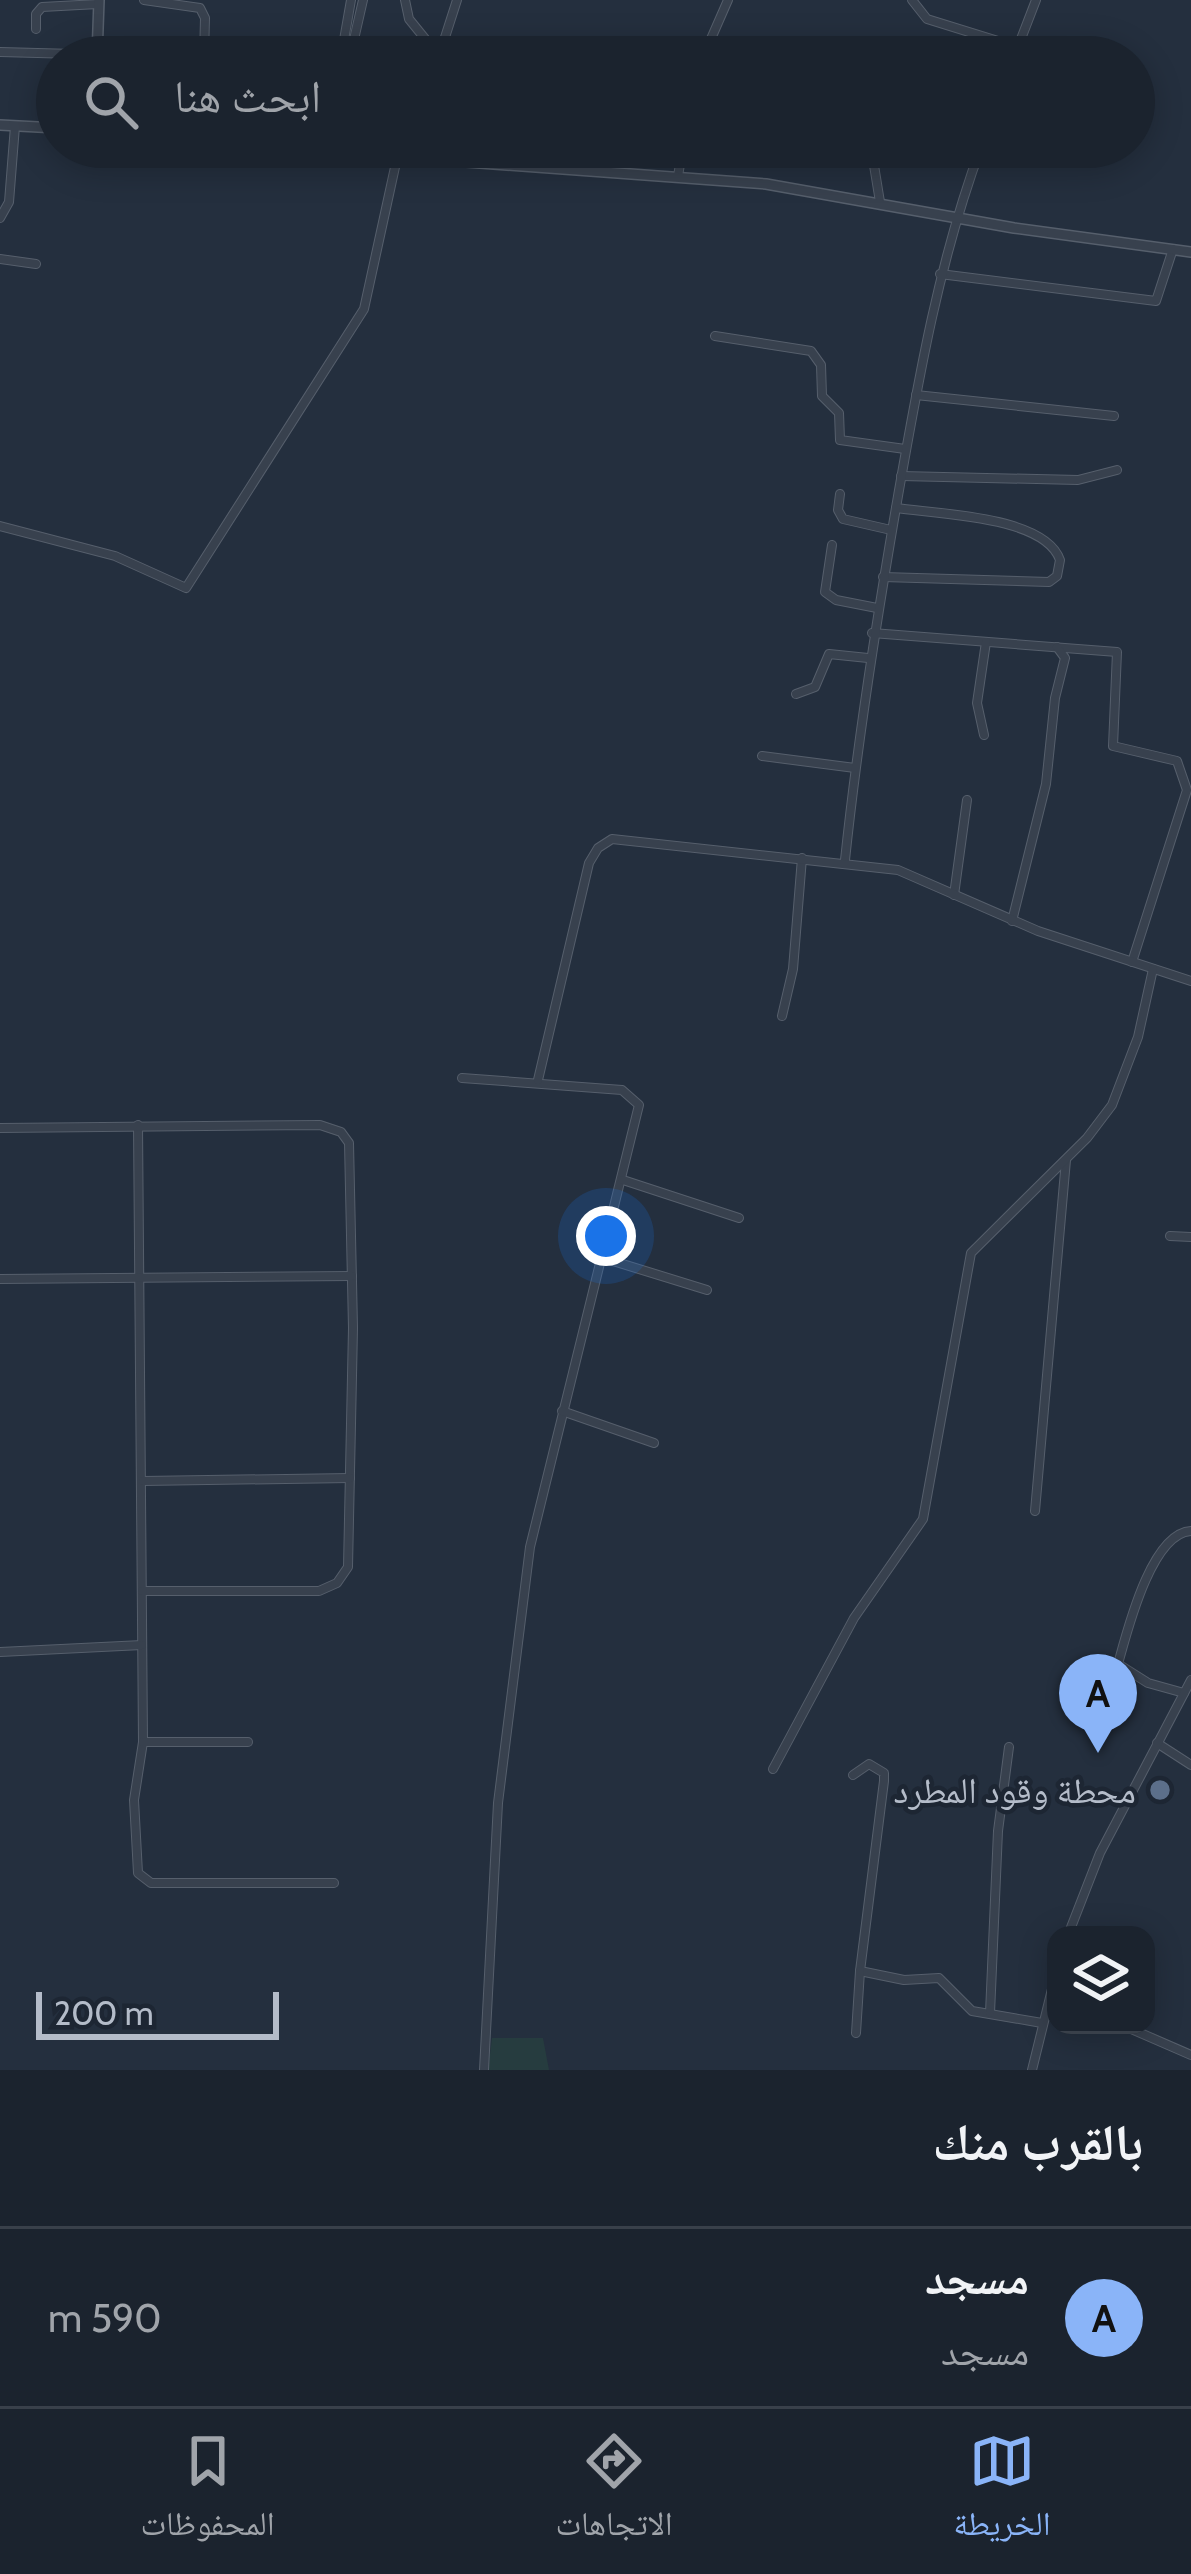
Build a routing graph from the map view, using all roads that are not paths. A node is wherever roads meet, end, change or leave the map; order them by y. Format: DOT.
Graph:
graph roads {
  1 [pos="145,0"];
  2 [pos="351,0"];
  3 [pos="363,0"];
  4 [pos="405,0"];
  5 [pos="457,0"];
  6 [pos="728,0"];
  7 [pos="912,0"];
  8 [pos="1036,0"];
  9 [pos="99,2"];
  10 [pos="36,29"];
  11 [pos="98,36"];
  12 [pos="203,36"];
  13 [pos="344,36"];
  14 [pos="355,36"];
  15 [pos="423,36"];
  16 [pos="445,36"];
  17 [pos="713,36"];
  18 [pos="972,36"];
  19 [pos="1021,36"];
  20 [pos="0,52"];
  21 [pos="36,53"];
  22 [pos="0,125"];
  23 [pos="15,126"];
  24 [pos="36,127"];
  25 [pos="396,168"];
  26 [pos="554,168"];
  27 [pos="679,168"];
  28 [pos="875,168"];
  29 [pos="974,168"];
  30 [pos="678,176"];
  31 [pos="880,202"];
  32 [pos="956,217"];
  33 [pos="0,218"];
  34 [pos="1173,249"];
  35 [pos="1191,252"];
  36 [pos="0,259"];
  37 [pos="36,265"];
  38 [pos="940,274"];
  39 [pos="715,336"];
  40 [pos="916,395"];
  41 [pos="1114,416"];
  42 [pos="905,449"];
  43 [pos="1117,470"];
  44 [pos="902,476"];
  45 [pos="840,494"];
  46 [pos="896,508"];
  47 [pos="0,526"];
  48 [pos="891,530"];
  49 [pos="832,545"];
  50 [pos="883,577"];
  51 [pos="878,608"];
  52 [pos="872,633"];
  53 [pos="986,642"];
  54 [pos="1056,646"];
  55 [pos="868,658"];
  56 [pos="796,694"];
  57 [pos="984,735"];
  58 [pos="762,757"];
  59 [pos="855,768"];
  60 [pos="967,800"];
  61 [pos="802,858"];
  62 [pos="845,860"];
  63 [pos="954,895"];
  64 [pos="1012,921"];
  65 [pos="1132,962"];
  66 [pos="1153,969"];
  67 [pos="1191,981"];
  68 [pos="782,1016"];
  69 [pos="462,1078"];
  70 [pos="538,1080"];
  71 [pos="138,1125"];
  72 [pos="0,1128"];
  73 [pos="1066,1158"];
  74 [pos="623,1180"];
  75 [pos="739,1218"];
  76 [pos="1170,1236"];
  77 [pos="1191,1237"];
  78 [pos="600,1257"];
  79 [pos="352,1276"];
  80 [pos="142,1278"];
  81 [pos="0,1279"];
  82 [pos="707,1290"];
  83 [pos="562,1412"];
  84 [pos="654,1443"];
  85 [pos="350,1478"];
  86 [pos="142,1481"];
  87 [pos="1035,1511"];
  88 [pos="1191,1531"];
  89 [pos="142,1591"];
  90 [pos="142,1645"];
  91 [pos="0,1652"];
  92 [pos="1191,1680"];
  93 [pos="1184,1693"];
  94 [pos="143,1742"];
  95 [pos="248,1742"];
  96 [pos="1157,1743"];
  97 [pos="1009,1748"];
  98 [pos="1191,1765"];
  99 [pos="773,1769"];
  100 [pos="853,1775"];
  101 [pos="334,1883"];
  102 [pos="1072,1926"];
  103 [pos="860,1971"];
  104 [pos="1047,2012"];
  105 [pos="990,2013"];
  106 [pos="1042,2023"];
  107 [pos="856,2033"];
  108 [pos="1143,2034"];
  109 [pos="1191,2055"];
  110 [pos="484,2070"];
  111 [pos="1032,2070"];
  1 -- 12 [label="street"];
  2 -- 13 [label="street"];
  3 -- 14 [label="street"];
  4 -- 15 [label="street"];
  5 -- 16 [label="street"];
  6 -- 17 [label="street"];
  7 -- 18 [label="street"];
  8 -- 19 [label="street"];
  9 -- 10 [label="street"];
  9 -- 11 [label="street"];
  20 -- 21 [label="street"];
  22 -- 23 [label="street"];
  23 -- 24 [label="street"];
  23 -- 33 [label="street"];
  25 -- 47 [label="street"];
  26 -- 30 [label="street"];
  27 -- 30 [label="street"];
  28 -- 31 [label="street"];
  29 -- 32 [label="street"];
  30 -- 31 [label="street"];
  31 -- 32 [label="street"];
  32 -- 34 [label="street"];
  32 -- 38 [label="street"];
  34 -- 35 [label="street"];
  34 -- 38 [label="street"];
  36 -- 37 [label="street"];
  38 -- 40 [label="street"];
  39 -- 42 [label="street"];
  40 -- 41 [label="street"];
  40 -- 42 [label="street"];
  42 -- 44 [label="street"];
  43 -- 44 [label="street"];
  44 -- 46 [label="street"];
  45 -- 48 [label="street"];
  46 -- 48 [label="street"];
  46 -- 50 [label="street"];
  48 -- 50 [label="street"];
  49 -- 51 [label="street"];
  50 -- 51 [label="street"];
  51 -- 52 [label="street"];
  52 -- 53 [label="street"];
  52 -- 55 [label="street"];
  53 -- 54 [label="street"];
  53 -- 57 [label="street"];
  54 -- 64 [label="street"];
  54 -- 65 [label="street"];
  55 -- 56 [label="street"];
  55 -- 59 [label="street"];
  58 -- 59 [label="street"];
  59 -- 62 [label="street"];
  60 -- 63 [label="street"];
  61 -- 62 [label="street"];
  61 -- 68 [label="street"];
  61 -- 70 [label="street"];
  62 -- 63 [label="street"];
  63 -- 64 [label="street"];
  64 -- 65 [label="street"];
  65 -- 66 [label="street"];
  66 -- 67 [label="street"];
  66 -- 73 [label="street"];
  69 -- 70 [label="street"];
  70 -- 74 [label="street"];
  71 -- 72 [label="street"];
  71 -- 79 [label="street"];
  71 -- 80 [label="street"];
  73 -- 87 [label="street"];
  73 -- 99 [label="street"];
  74 -- 75 [label="street"];
  74 -- 78 [label="street"];
  76 -- 77 [label="street"];
  78 -- 82 [label="street"];
  78 -- 83 [label="street"];
  79 -- 80 [label="street"];
  79 -- 85 [label="street"];
  80 -- 81 [label="street"];
  80 -- 86 [label="street"];
  83 -- 84 [label="street"];
  83 -- 110 [label="street"];
  85 -- 86 [label="street"];
  85 -- 89 [label="street"];
  86 -- 89 [label="street"];
  88 -- 93 [label="street"];
  89 -- 90 [label="street"];
  90 -- 91 [label="street"];
  90 -- 94 [label="street"];
  92 -- 93 [label="street"];
  93 -- 96 [label="street"];
  94 -- 95 [label="street"];
  94 -- 101 [label="street"];
  96 -- 98 [label="street"];
  96 -- 102 [label="street"];
  97 -- 105 [label="street"];
  100 -- 103 [label="street"];
  103 -- 105 [label="street"];
  103 -- 107 [label="street"];
  104 -- 106 [label="street"];
  105 -- 106 [label="street"];
  106 -- 111 [label="street"];
  108 -- 109 [label="street"];
}
